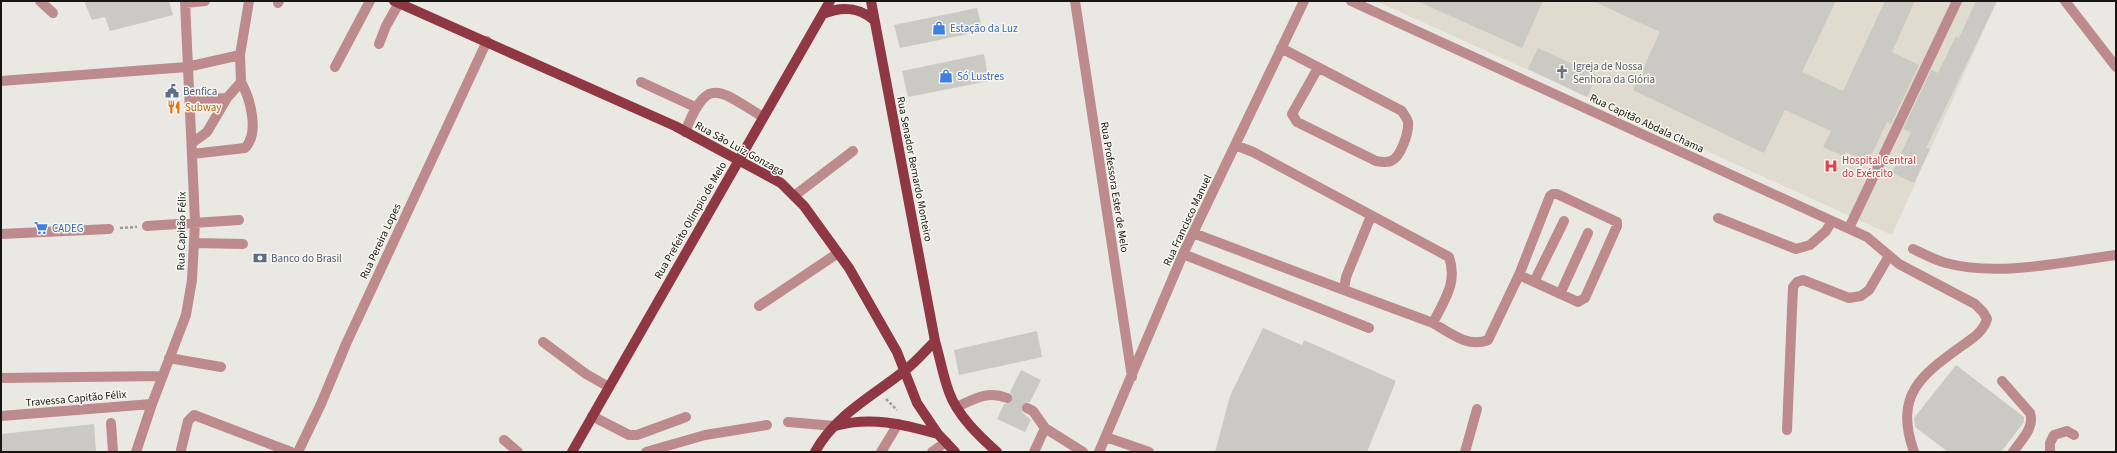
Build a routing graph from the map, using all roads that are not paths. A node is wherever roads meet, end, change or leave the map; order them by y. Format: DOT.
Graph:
graph roads {
  1 [pos="40,1"];
  2 [pos="205,1"];
  3 [pos="249,1"];
  4 [pos="370,1"];
  5 [pos="830,1"];
  6 [pos="871,1"];
  7 [pos="1075,1"];
  8 [pos="1303,1"];
  9 [pos="1351,1"];
  10 [pos="1957,1"];
  11 [pos="2065,1"];
  12 [pos="185,2"];
  13 [pos="396,2"];
  14 [pos="53,12"];
  15 [pos="823,14"];
  16 [pos="874,20"];
  17 [pos="487,41"];
  18 [pos="380,44"];
  19 [pos="1281,48"];
  20 [pos="240,55"];
  21 [pos="187,67"];
  22 [pos="335,67"];
  23 [pos="2116,67"];
  24 [pos="1318,68"];
  25 [pos="1,81"];
  26 [pos="241,82"];
  27 [pos="641,82"];
  28 [pos="227,98"];
  29 [pos="190,100"];
  30 [pos="695,107"];
  31 [pos="763,117"];
  32 [pos="685,132"];
  33 [pos="192,143"];
  34 [pos="1235,144"];
  35 [pos="853,151"];
  36 [pos="192,154"];
  37 [pos="739,160"];
  38 [pos="794,196"];
  39 [pos="1371,216"];
  40 [pos="1718,218"];
  41 [pos="239,220"];
  42 [pos="1564,221"];
  43 [pos="1832,221"];
  44 [pos="195,222"];
  45 [pos="147,226"];
  46 [pos="1849,228"];
  47 [pos="109,229"];
  48 [pos="1193,233"];
  49 [pos="1588,233"];
  50 [pos="1,234"];
  51 [pos="194,243"];
  52 [pos="242,244"];
  53 [pos="1913,249"];
  54 [pos="838,253"];
  55 [pos="1183,254"];
  56 [pos="1889,256"];
  57 [pos="2116,256"];
  58 [pos="1519,275"];
  59 [pos="1534,282"];
  60 [pos="1344,290"];
  61 [pos="1560,294"];
  62 [pos="759,306"];
  63 [pos="1433,323"];
  64 [pos="1369,328"];
  65 [pos="935,341"];
  66 [pos="543,342"];
  67 [pos="169,358"];
  68 [pos="221,368"];
  69 [pos="905,371"];
  70 [pos="162,376"];
  71 [pos="1132,377"];
  72 [pos="1,378"];
  73 [pos="2002,381"];
  74 [pos="609,387"];
  75 [pos="1007,398"];
  76 [pos="152,404"];
  77 [pos="957,407"];
  78 [pos="1027,408"];
  79 [pos="1477,409"];
  80 [pos="1,416"];
  81 [pos="592,416"];
  82 [pos="686,418"];
  83 [pos="788,422"];
  84 [pos="111,423"];
  85 [pos="898,424"];
  86 [pos="767,425"];
  87 [pos="835,426"];
  88 [pos="1045,428"];
  89 [pos="1787,430"];
  90 [pos="938,434"];
  91 [pos="2074,435"];
  92 [pos="1106,437"];
  93 [pos="504,440"];
  94 [pos="946,442"];
  95 [pos="181,450"];
  96 [pos="113,452"];
  97 [pos="136,452"];
  98 [pos="291,452"];
  99 [pos="298,452"];
  100 [pos="518,452"];
  101 [pos="573,452"];
  102 [pos="646,452"];
  103 [pos="815,452"];
  104 [pos="881,452"];
  105 [pos="932,452"];
  106 [pos="955,452"];
  107 [pos="997,452"];
  108 [pos="1034,452"];
  109 [pos="1083,452"];
  110 [pos="1099,452"];
  111 [pos="1149,452"];
  112 [pos="1465,452"];
  113 [pos="1914,452"];
  114 [pos="2013,452"];
  115 [pos="2050,452"];
  1 -- 14 [label="street"];
  2 -- 12 [label="street"];
  3 -- 20 [label="street"];
  4 -- 22 [label="street"];
  5 -- 15 [label="main road, Rua Prefeito Olímpio de Melo"];
  6 -- 16 [label="main road, Rua Senador Bernardo Monteiro"];
  7 -- 71 [label="street, Rua Professora Ester de Melo"];
  8 -- 19 [label="street, Rua Francisco Manuel"];
  9 -- 43 [label="street, Rua Capitão Abdala Chama"];
  10 -- 46 [label="street"];
  11 -- 23 [label="street"];
  12 -- 21 [label="street, Rua Capitão Félix"];
  13 -- 17 [label="main road, Rua São Luiz Gonzaga"];
  13 -- 18 [label="street"];
  15 -- 16 [label="main road"];
  15 -- 31 [label="main road, Rua Prefeito Olímpio de Melo"];
  16 -- 65 [label="main road, Rua Senador Bernardo Monteiro"];
  17 -- 32 [label="main road, Rua São Luiz Gonzaga"];
  17 -- 99 [label="street, Rua Pereira Lopes"];
  19 -- 24 [label="street"];
  19 -- 34 [label="street, Rua Francisco Manuel"];
  20 -- 21 [label="street"];
  20 -- 26 [label="street"];
  21 -- 25 [label="street"];
  21 -- 29 [label="street, Rua Capitão Félix"];
  24 -- 24 [label="street"];
  26 -- 28 [label="street"];
  26 -- 36 [label="street"];
  27 -- 30 [label="street"];
  28 -- 29 [label="street"];
  28 -- 33 [label="street"];
  29 -- 33 [label="street, Rua Capitão Félix"];
  30 -- 31 [label="street"];
  30 -- 32 [label="street"];
  31 -- 37 [label="main road, Rua Prefeito Olímpio de Melo"];
  32 -- 37 [label="main road, Rua São Luiz Gonzaga"];
  33 -- 36 [label="street, Rua Capitão Félix"];
  34 -- 39 [label="street"];
  34 -- 48 [label="street, Rua Francisco Manuel"];
  35 -- 38 [label="street"];
  36 -- 44 [label="street, Rua Capitão Félix"];
  37 -- 38 [label="main road, Rua São Luiz Gonzaga"];
  37 -- 74 [label="main road, Rua Prefeito Olímpio de Melo"];
  38 -- 54 [label="main road, Rua São Luiz Gonzaga"];
  39 -- 60 [label="street"];
  39 -- 63 [label="street"];
  40 -- 43 [label="street"];
  41 -- 44 [label="street"];
  42 -- 59 [label="street"];
  43 -- 46 [label="street, Rua Capitão Abdala Chama"];
  44 -- 45 [label="street"];
  44 -- 51 [label="street, Rua Capitão Félix"];
  46 -- 56 [label="street, Rua Capitão Abdala Chama"];
  47 -- 50 [label="street"];
  48 -- 55 [label="street, Rua Francisco Manuel"];
  48 -- 60 [label="street"];
  49 -- 61 [label="street"];
  51 -- 52 [label="street"];
  51 -- 67 [label="street, Rua Capitão Félix"];
  53 -- 57 [label="street"];
  54 -- 62 [label="street"];
  54 -- 69 [label="main road, Rua São Luiz Gonzaga"];
  55 -- 64 [label="street"];
  55 -- 71 [label="street, Rua Francisco Manuel"];
  56 -- 89 [label="street"];
  56 -- 113 [label="street, Rua Capitão Abdala Chama"];
  58 -- 59 [label="street"];
  58 -- 61 [label="street"];
  58 -- 63 [label="street"];
  59 -- 61 [label="street"];
  60 -- 63 [label="street"];
  65 -- 69 [label="main road"];
  65 -- 77 [label="main road, Rua Senador Bernardo Monteiro"];
  66 -- 74 [label="street"];
  67 -- 68 [label="street"];
  67 -- 70 [label="street, Rua Capitão Félix"];
  69 -- 87 [label="main road"];
  69 -- 90 [label="main road, Rua São Luiz Gonzaga"];
  70 -- 72 [label="street"];
  70 -- 76 [label="street, Rua Capitão Félix"];
  71 -- 92 [label="street, Rua Francisco Manuel"];
  73 -- 114 [label="street"];
  74 -- 81 [label="main road, Rua Prefeito Olímpio de Melo"];
  75 -- 77 [label="street"];
  76 -- 80 [label="street, Travessa Capitão Félix"];
  76 -- 97 [label="street, Rua Capitão Félix"];
  77 -- 107 [label="main road, Rua Senador Bernardo Monteiro"];
  78 -- 88 [label="street"];
  79 -- 112 [label="street"];
  81 -- 82 [label="street"];
  81 -- 101 [label="main road, Rua Prefeito Olímpio de Melo"];
  83 -- 87 [label="street"];
  84 -- 96 [label="street"];
  85 -- 87 [label="main road"];
  85 -- 90 [label="main road"];
  85 -- 104 [label="street"];
  86 -- 102 [label="street"];
  87 -- 103 [label="main road"];
  88 -- 108 [label="street"];
  88 -- 109 [label="street"];
  90 -- 94 [label="main road, Rua São Luiz Gonzaga"];
  91 -- 115 [label="street"];
  92 -- 110 [label="street, Rua Francisco Manuel"];
  92 -- 111 [label="street"];
  93 -- 100 [label="street"];
  94 -- 105 [label="street"];
  94 -- 106 [label="main road, Rua São Luiz Gonzaga"];
  95 -- 98 [label="street"];
}
